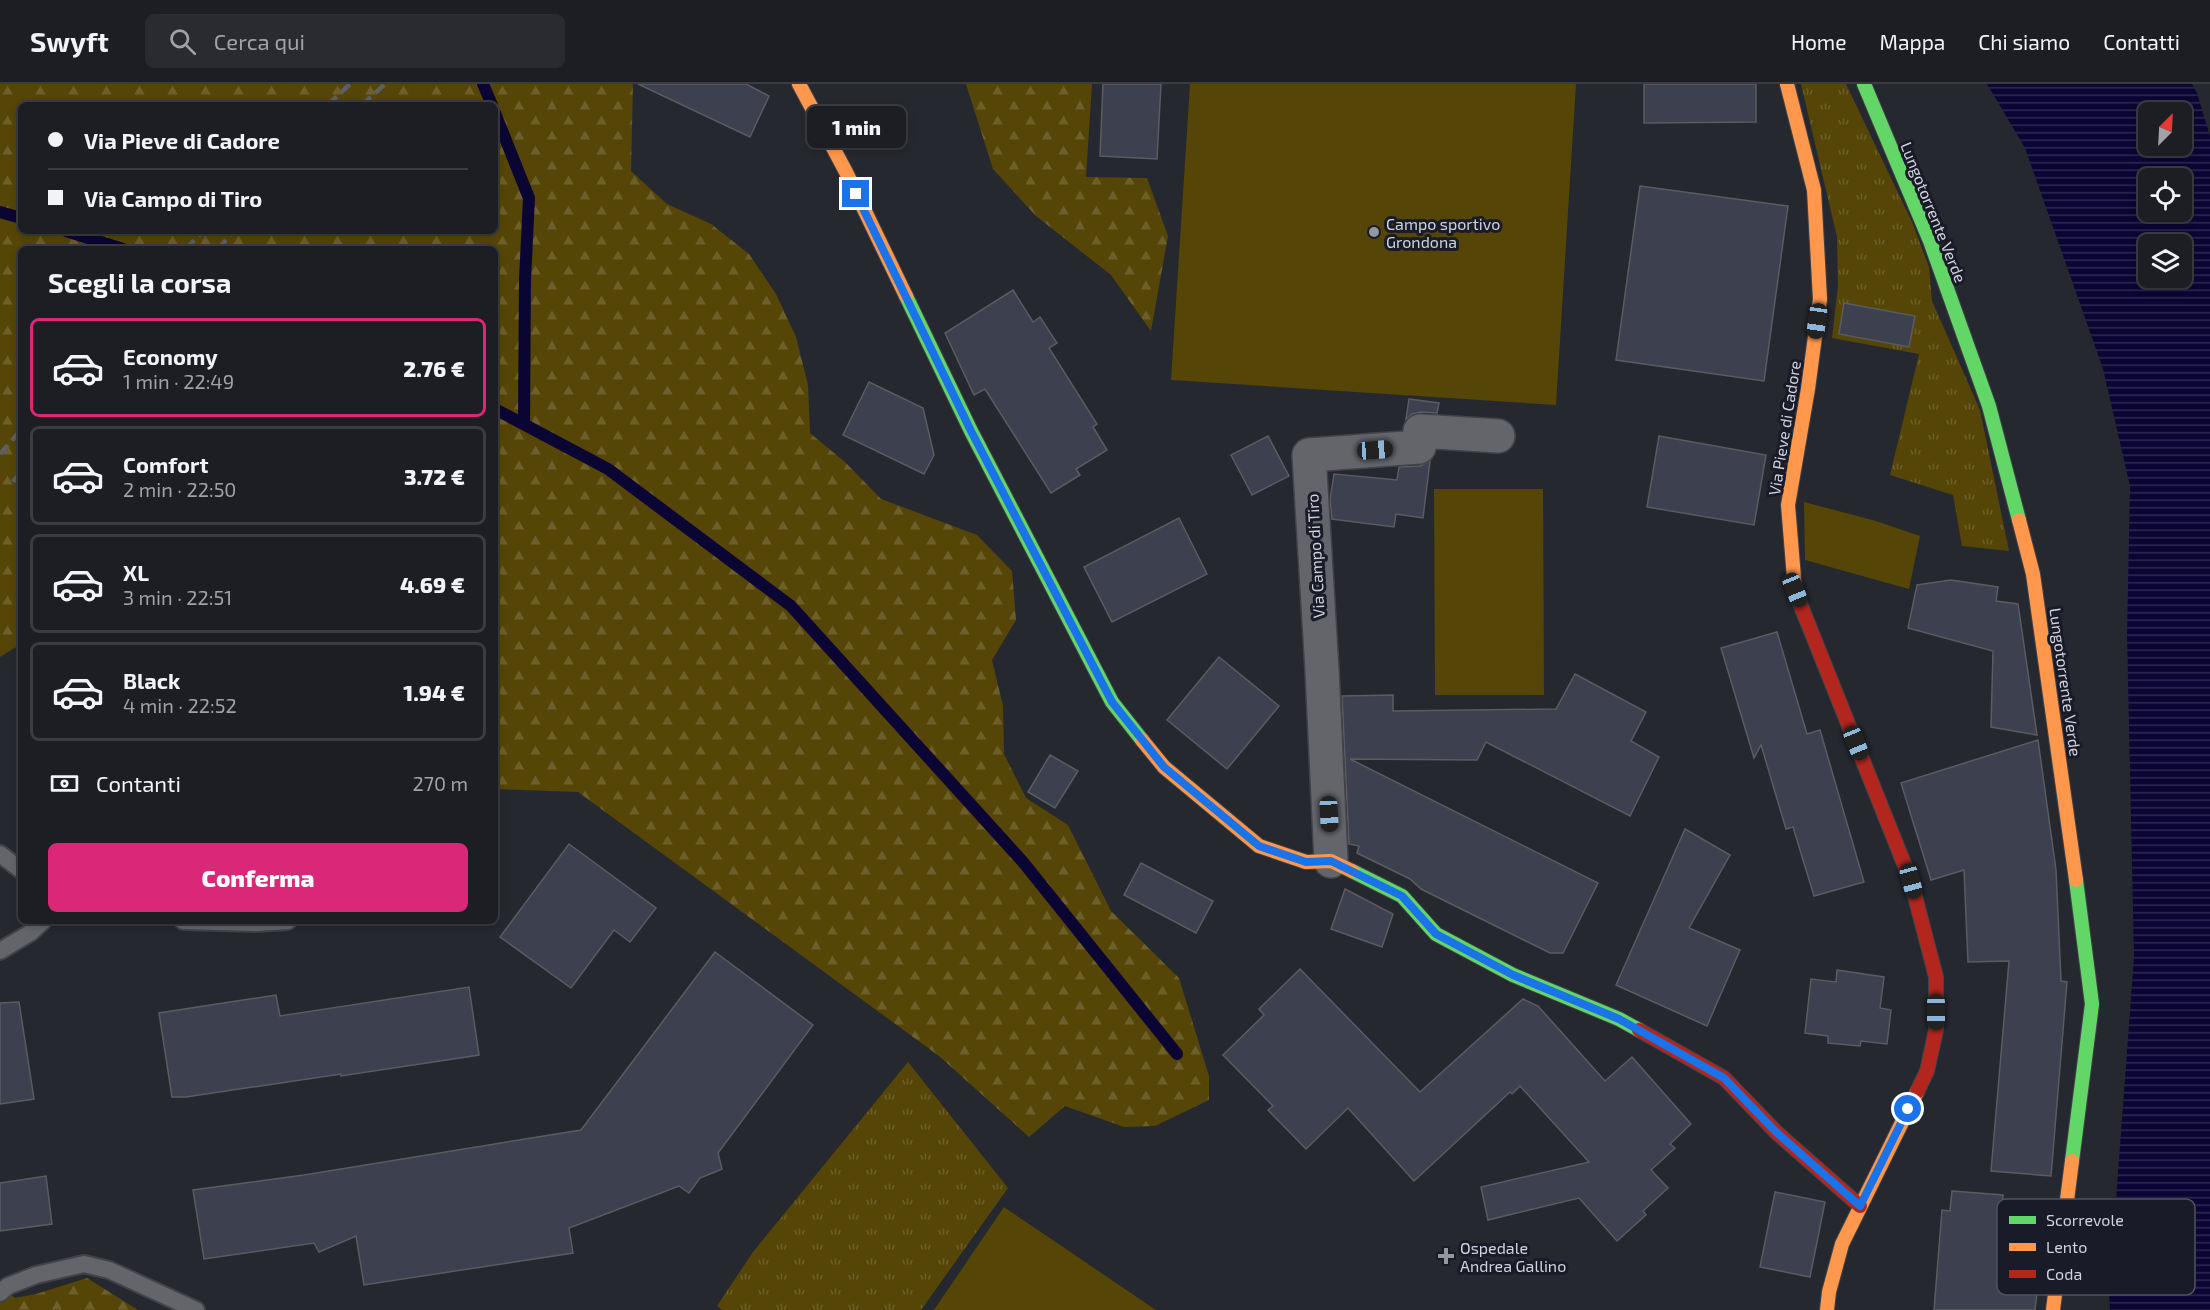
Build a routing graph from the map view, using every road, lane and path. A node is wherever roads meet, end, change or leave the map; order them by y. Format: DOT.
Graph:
graph roads {
  1 [pos="799,84"];
  2 [pos="1787,84"];
  3 [pos="1864,84"];
  4 [pos="1498,436"];
  5 [pos="0,854"];
  6 [pos="1331,861"];
  7 [pos="18,868"];
  8 [pos="40,924"];
  9 [pos="0,951"];
  10 [pos="2067,1199"];
  11 [pos="1860,1206"];
  12 [pos="0,1293"];
  13 [pos="2055,1295"];
  14 [pos="196,1310"];
  15 [pos="1827,1310"];
  16 [pos="2053,1310"];
  1 -- 6 [label="street"];
  2 -- 11 [label="street, Via Pieve di Cadore"];
  3 -- 10 [label="street, Lungotorrente Verde"];
  4 -- 6 [label="street, Via Campo di Tiro"];
  5 -- 7 [label="lane"];
  6 -- 11 [label="street"];
  8 -- 9 [label="lane"];
  11 -- 15 [label="street, Via Pieve di Cadore"];
  12 -- 14 [label="lane"];
  13 -- 16 [label="street, Lungotorrente Verde"];
}
